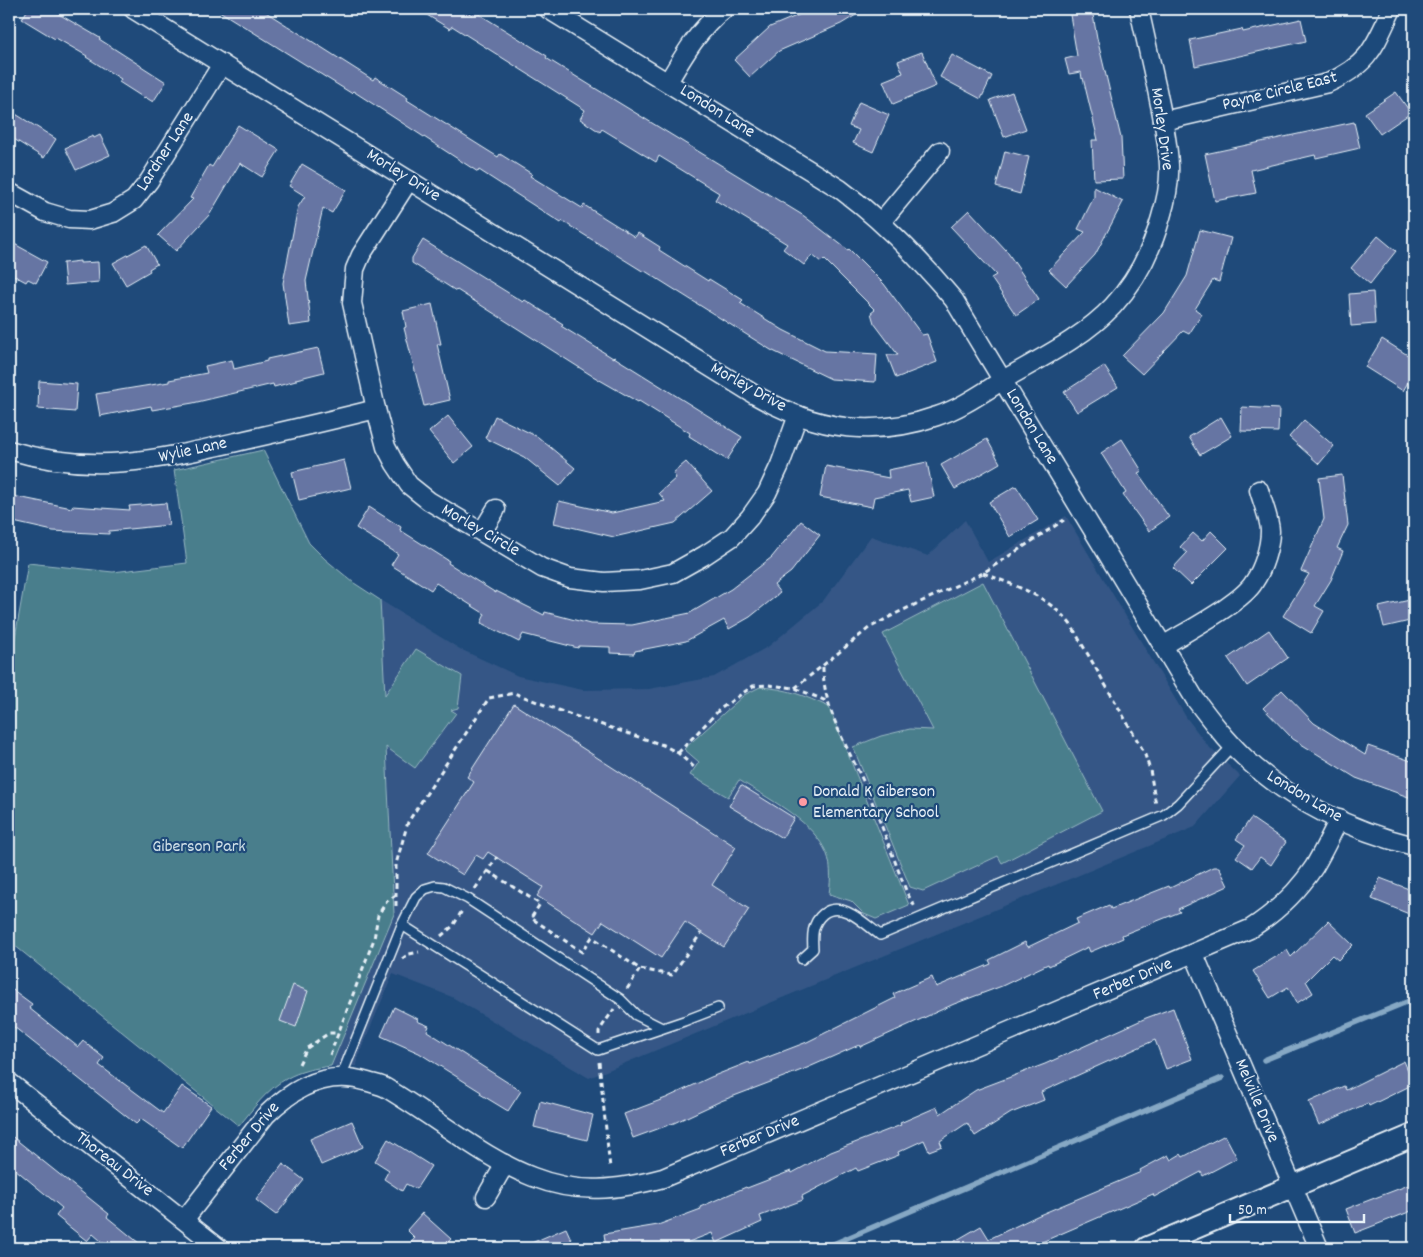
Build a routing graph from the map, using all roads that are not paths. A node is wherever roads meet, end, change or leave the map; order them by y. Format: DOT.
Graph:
graph roads {
  1 [pos="133,9"];
  2 [pos="548,9"];
  3 [pos="724,9"];
  4 [pos="1139,9"];
  5 [pos="1392,9"];
  6 [pos="222,64"];
  7 [pos="668,82"];
  8 [pos="1164,121"];
  9 [pos="940,151"];
  10 [pos="409,180"];
  11 [pos="9,192"];
  12 [pos="881,222"];
  13 [pos="1003,380"];
  14 [pos="376,409"];
  15 [pos="798,416"];
  16 [pos="9,450"];
  17 [pos="1259,490"];
  18 [pos="496,509"];
  19 [pos="482,532"];
  20 [pos="1163,646"];
  21 [pos="1233,745"];
  22 [pos="1339,819"];
  23 [pos="1414,846"];
  24 [pos="402,925"];
  25 [pos="1194,954"];
  26 [pos="802,959"];
  27 [pos="718,1008"];
  28 [pos="662,1028"];
  29 [pos="341,1077"];
  30 [pos="9,1082"];
  31 [pos="1414,1135"];
  32 [pos="505,1164"];
  33 [pos="1292,1186"];
  34 [pos="486,1198"];
  35 [pos="184,1220"];
  36 [pos="219,1248"];
  37 [pos="1147,1248"];
  38 [pos="1319,1248"];
  1 -- 6 [label="street, Morley Drive"];
  2 -- 7 [label="street, London Lane"];
  3 -- 7 [label="street"];
  4 -- 8 [label="street, Morley Drive"];
  5 -- 8 [label="street, Payne Circle East"];
  6 -- 10 [label="street, Morley Drive"];
  6 -- 11 [label="street, Lardner Lane"];
  7 -- 12 [label="street, London Lane"];
  8 -- 13 [label="street, Morley Drive"];
  9 -- 12 [label="street"];
  10 -- 14 [label="street, Morley Circle"];
  10 -- 15 [label="street, Morley Drive"];
  12 -- 13 [label="street, London Lane"];
  13 -- 15 [label="street, Morley Drive"];
  13 -- 20 [label="street, London Lane"];
  14 -- 16 [label="street, Wylie Lane"];
  14 -- 19 [label="street, Morley Circle"];
  15 -- 19 [label="street, Morley Circle"];
  17 -- 20 [label="street"];
  18 -- 19 [label="street"];
  20 -- 21 [label="street, London Lane"];
  21 -- 22 [label="street, London Lane"];
  21 -- 26 [label="lane"];
  22 -- 23 [label="street, London Lane"];
  22 -- 25 [label="street, Ferber Drive"];
  24 -- 28 [label="lane"];
  24 -- 28 [label="lane"];
  24 -- 29 [label="lane"];
  25 -- 32 [label="street, Ferber Drive"];
  25 -- 33 [label="street, Melville Drive"];
  27 -- 28 [label="lane"];
  29 -- 32 [label="street, Ferber Drive"];
  29 -- 35 [label="street, Ferber Drive"];
  30 -- 35 [label="street, Thoreau Drive"];
  31 -- 33 [label="street"];
  32 -- 34 [label="street"];
  33 -- 37 [label="street"];
  33 -- 38 [label="street, Melville Drive"];
  35 -- 36 [label="street, Thoreau Drive"];
}
